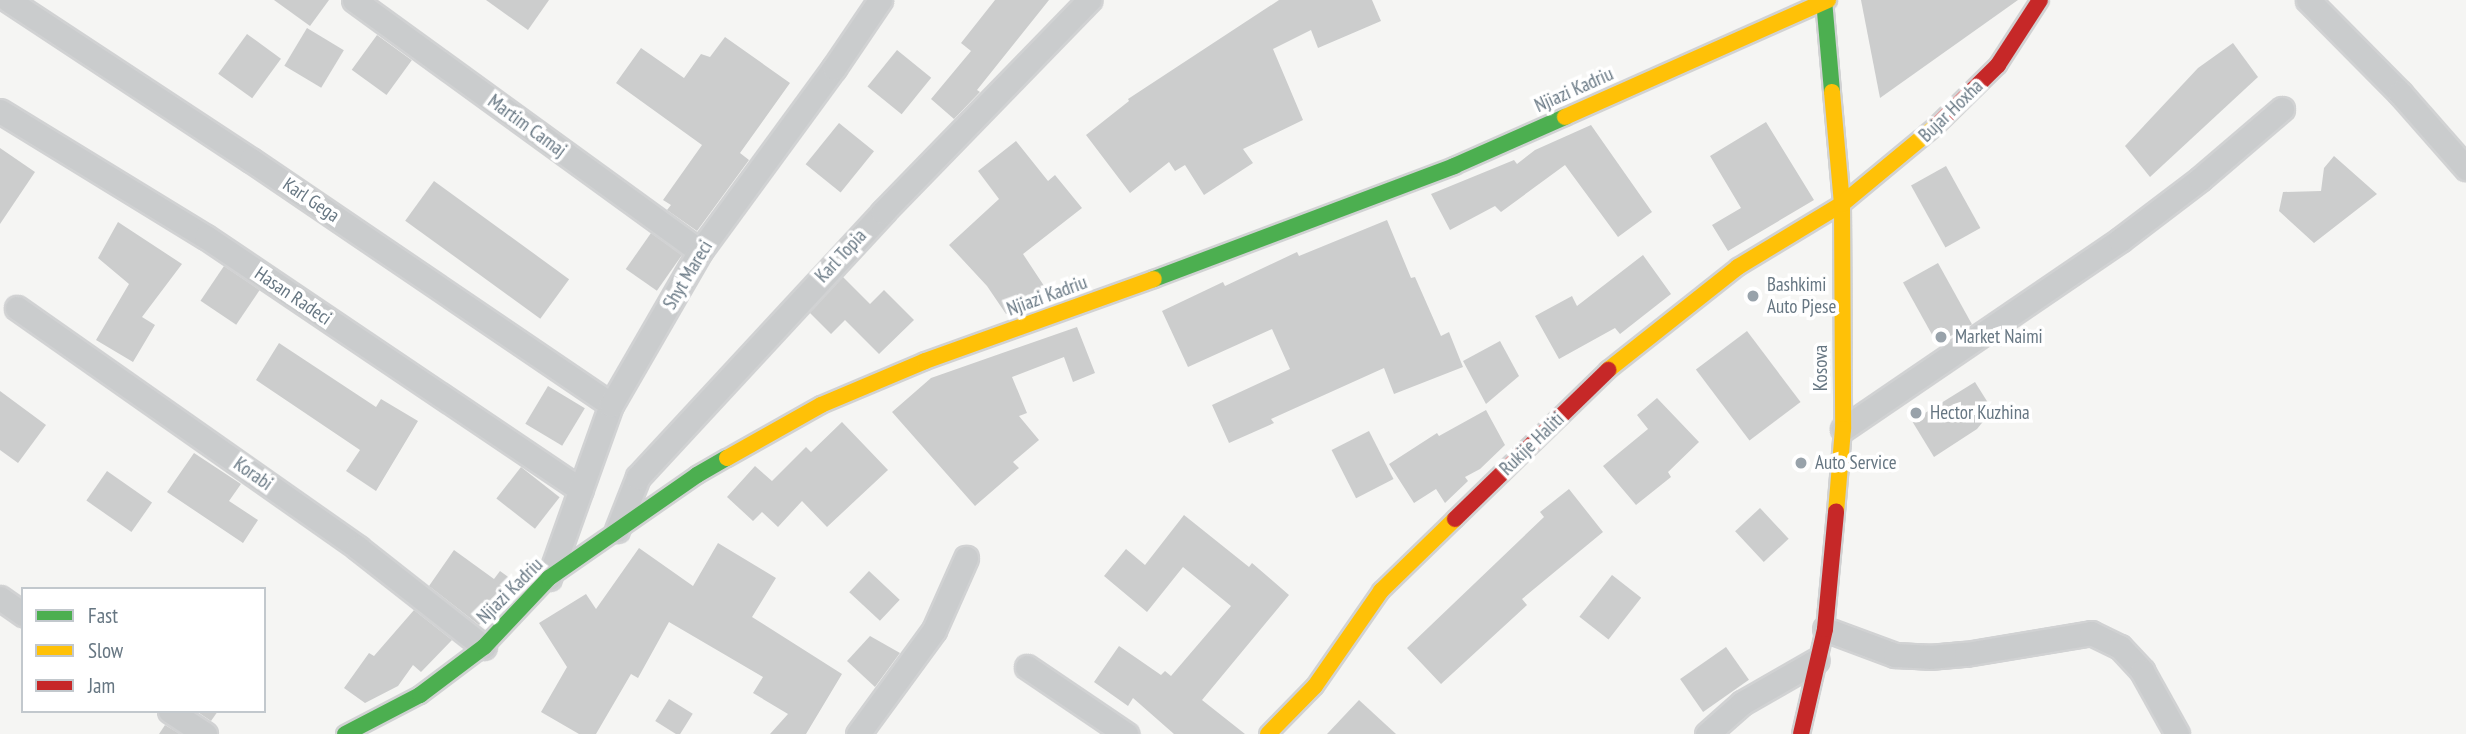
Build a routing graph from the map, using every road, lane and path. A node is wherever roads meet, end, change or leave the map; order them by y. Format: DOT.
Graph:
graph roads {
  1 [pos="8,0"];
  2 [pos="354,0"];
  3 [pos="880,0"];
  4 [pos="1089,0"];
  5 [pos="2040,0"];
  6 [pos="2308,0"];
  7 [pos="1826,1"];
  8 [pos="2282,109"];
  9 [pos="0,111"];
  10 [pos="2466,168"];
  11 [pos="1842,204"];
  12 [pos="700,251"];
  13 [pos="18,308"];
  14 [pos="611,405"];
  15 [pos="1843,429"];
  16 [pos="581,490"];
  17 [pos="617,530"];
  18 [pos="966,558"];
  19 [pos="549,578"];
  20 [pos="0,598"];
  21 [pos="21,613"];
  22 [pos="1825,629"];
  23 [pos="484,647"];
  24 [pos="1817,660"];
  25 [pos="1027,667"];
  26 [pos="173,713"];
  27 [pos="205,734"];
  28 [pos="345,734"];
  29 [pos="858,734"];
  30 [pos="1126,734"];
  31 [pos="1268,734"];
  32 [pos="1707,734"];
  33 [pos="1801,734"];
  34 [pos="2177,734"];
  1 -- 14 [label="street, Karl Gega"];
  2 -- 12 [label="street, Martim Camaj"];
  3 -- 12 [label="street, Shyt Mareci"];
  4 -- 17 [label="street, Karl Topia"];
  5 -- 11 [label="street, Bujar Hoxha"];
  6 -- 10 [label="street"];
  7 -- 11 [label="street, Kosova"];
  7 -- 17 [label="street, Njiazi Kadriu"];
  8 -- 15 [label="street"];
  9 -- 16 [label="street, Hasan Radeci"];
  11 -- 15 [label="street, Kosova"];
  11 -- 31 [label="street, Rukije Haliti"];
  12 -- 14 [label="street, Shyt Mareci"];
  13 -- 23 [label="street, Korabi"];
  14 -- 16 [label="street, Shyt Mareci"];
  15 -- 22 [label="street, Kosova"];
  16 -- 19 [label="street, Shyt Mareci"];
  17 -- 19 [label="street, Njiazi Kadriu"];
  18 -- 29 [label="street"];
  19 -- 23 [label="street, Njiazi Kadriu"];
  20 -- 21 [label="street"];
  22 -- 24 [label="street, Kosova"];
  22 -- 34 [label="street"];
  23 -- 28 [label="street, Njiazi Kadriu"];
  24 -- 32 [label="street"];
  24 -- 33 [label="street, Kosova"];
  25 -- 30 [label="street"];
  26 -- 27 [label="street"];
}
